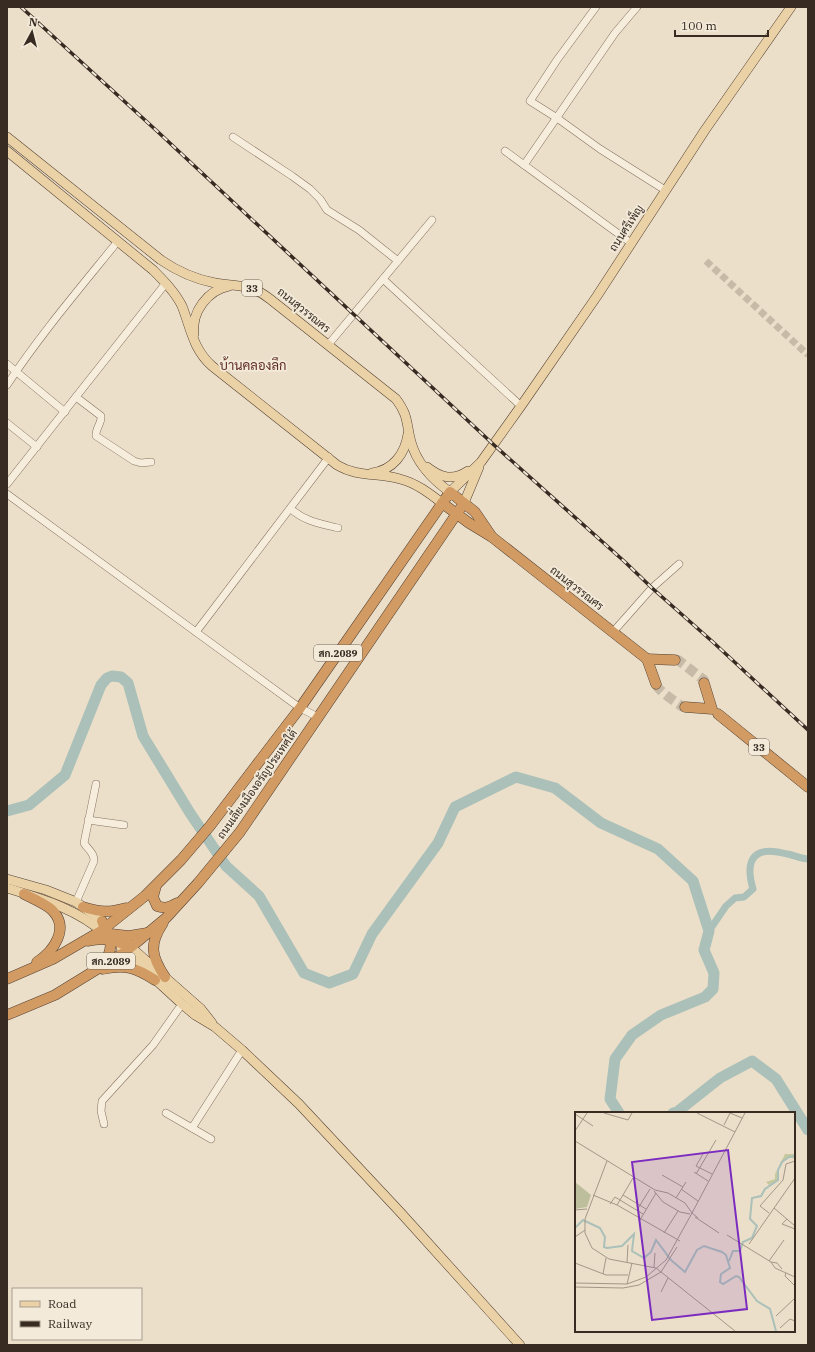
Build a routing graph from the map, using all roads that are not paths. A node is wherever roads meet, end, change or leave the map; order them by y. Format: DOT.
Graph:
graph roads {
  1 [pos="596,7"];
  2 [pos="637,7"];
  3 [pos="791,7"];
  4 [pos="557,118"];
  5 [pos="7,137"];
  6 [pos="233,137"];
  7 [pos="505,150"];
  8 [pos="7,151"];
  9 [pos="524,165"];
  10 [pos="665,190"];
  11 [pos="432,220"];
  12 [pos="118,241"];
  13 [pos="631,243"];
  14 [pos="398,261"];
  15 [pos="383,279"];
  16 [pos="166,283"];
  17 [pos="234,286"];
  18 [pos="195,343"];
  19 [pos="328,345"];
  20 [pos="7,364"];
  21 [pos="16,371"];
  22 [pos="7,385"];
  23 [pos="76,397"];
  24 [pos="521,406"];
  25 [pos="65,412"];
  26 [pos="7,423"];
  27 [pos="409,431"];
  28 [pos="37,447"];
  29 [pos="329,458"];
  30 [pos="151,462"];
  31 [pos="420,462"];
  32 [pos="481,462"];
  33 [pos="367,474"];
  34 [pos="7,484"];
  35 [pos="450,492"];
  36 [pos="7,494"];
  37 [pos="442,503"];
  38 [pos="464,503"];
  39 [pos="291,509"];
  40 [pos="456,514"];
  41 [pos="338,528"];
  42 [pos="492,537"];
  43 [pos="679,564"];
  44 [pos="196,632"];
  45 [pos="613,632"];
  46 [pos="647,659"];
  47 [pos="675,660"];
  48 [pos="704,683"];
  49 [pos="656,684"];
  50 [pos="685,707"];
  51 [pos="300,708"];
  52 [pos="718,714"];
  53 [pos="318,717"];
  54 [pos="96,784"];
  55 [pos="808,787"];
  56 [pos="88,820"];
  57 [pos="124,825"];
  58 [pos="7,879"];
  59 [pos="156,886"];
  60 [pos="7,888"];
  61 [pos="24,894"];
  62 [pos="182,900"];
  63 [pos="80,904"];
  64 [pos="129,908"];
  65 [pos="166,918"];
  66 [pos="108,932"];
  67 [pos="149,932"];
  68 [pos="129,949"];
  69 [pos="99,969"];
  70 [pos="24,971"];
  71 [pos="160,978"];
  72 [pos="7,979"];
  73 [pos="182,1004"];
  74 [pos="7,1015"];
  75 [pos="216,1027"];
  76 [pos="242,1050"];
  77 [pos="166,1113"];
  78 [pos="104,1124"];
  79 [pos="192,1128"];
  80 [pos="211,1139"];
  81 [pos="520,1345"];
  1 -- 4 [label="street"];
  2 -- 4 [label="street"];
  3 -- 10 [label="main road, ถนนศรีเพ็ญ"];
  4 -- 9 [label="street"];
  4 -- 10 [label="street"];
  5 -- 17 [label="main road, ถนนสุวรรณศร / 33"];
  6 -- 14 [label="street"];
  7 -- 9 [label="street"];
  8 -- 12 [label="main road, ถนนสุวรรณศร"];
  9 -- 13 [label="street"];
  10 -- 13 [label="main road, ถนนศรีเพ็ญ"];
  11 -- 14 [label="street"];
  12 -- 16 [label="main road, ถนนสุวรรณศร"];
  12 -- 21 [label="street"];
  13 -- 24 [label="main road, ถนนศรีเพ็ญ"];
  14 -- 15 [label="street"];
  15 -- 19 [label="street"];
  15 -- 24 [label="street"];
  16 -- 18 [label="main road, ถนนสุวรรณศร"];
  16 -- 23 [label="street"];
  17 -- 18 [label="main road"];
  17 -- 19 [label="main road, ถนนสุวรรณศร / 33"];
  18 -- 29 [label="main road, ถนนสุวรรณศร"];
  19 -- 27 [label="main road, ถนนสุวรรณศร / 33"];
  20 -- 21 [label="street"];
  21 -- 22 [label="street"];
  21 -- 25 [label="street"];
  23 -- 25 [label="street"];
  23 -- 30 [label="street"];
  24 -- 32 [label="main road, ถนนศรีเพ็ญ"];
  25 -- 28 [label="street"];
  26 -- 28 [label="street"];
  27 -- 31 [label="main road, ถนนสุวรรณศร / 33"];
  27 -- 33 [label="main road"];
  28 -- 34 [label="street"];
  29 -- 33 [label="main road, ถนนสุวรรณศร"];
  29 -- 39 [label="street"];
  31 -- 32 [label="main road"];
  31 -- 35 [label="main road, ถนนสุวรรณศร / 33"];
  32 -- 35 [label="main road, ถนนศรีเพ็ญ"];
  32 -- 38 [label="main road, ถนนศรีเพ็ญ"];
  33 -- 37 [label="main road, ถนนสุวรรณศร"];
  35 -- 37 [label="highway, ถนนเลี่ยงเมืองอรัญประเทศใต้ / สก.2089"];
  35 -- 38 [label="highway, ถนนสุวรรณศร / 33"];
  36 -- 44 [label="street"];
  37 -- 40 [label="highway, ถนนสุวรรณศร"];
  37 -- 51 [label="highway, ถนนเลี่ยงเมืองอรัญประเทศใต้ / สก.2089"];
  38 -- 40 [label="highway, ถนนเลี่ยงเมืองอรัญประเทศใต้ / สก.2089"];
  38 -- 42 [label="highway, ถนนสุวรรณศร / 33"];
  39 -- 41 [label="street"];
  39 -- 44 [label="street"];
  40 -- 42 [label="highway, ถนนสุวรรณศร"];
  40 -- 53 [label="highway, ถนนเลี่ยงเมืองอรัญประเทศใต้ / สก.2089"];
  42 -- 45 [label="highway, ถนนสุวรรณศร"];
  43 -- 45 [label="street"];
  44 -- 51 [label="street"];
  45 -- 46 [label="highway, ถนนสุวรรณศร"];
  46 -- 47 [label="highway"];
  46 -- 49 [label="highway"];
  48 -- 50 [label="highway"];
  51 -- 53 [label="street"];
  51 -- 59 [label="highway, ถนนเลี่ยงเมืองอรัญประเทศใต้ / สก.2089"];
  52 -- 55 [label="highway, 33"];
  53 -- 62 [label="highway, ถนนเลี่ยงเมืองอรัญประเทศใต้ / สก.2089"];
  54 -- 56 [label="street"];
  56 -- 57 [label="street"];
  56 -- 63 [label="street"];
  58 -- 63 [label="main road"];
  59 -- 62 [label="highway"];
  59 -- 64 [label="highway, ถนนเลี่ยงเมืองอรัญประเทศใต้ / สก.2089"];
  60 -- 61 [label="main road"];
  61 -- 66 [label="main road"];
  61 -- 70 [label="highway"];
  62 -- 65 [label="highway, ถนนเลี่ยงเมืองอรัญประเทศใต้ / สก.2089"];
  63 -- 64 [label="highway"];
  63 -- 66 [label="main road"];
  64 -- 66 [label="highway, ถนนเลี่ยงเมืองอรัญประเทศใต้ / สก.2089"];
  65 -- 67 [label="highway, ถนนเลี่ยงเมืองอรัญประเทศใต้ / สก.2089"];
  65 -- 71 [label="highway"];
  66 -- 67 [label="highway"];
  66 -- 68 [label="highway"];
  66 -- 69 [label="highway"];
  66 -- 70 [label="highway, ถนนเลี่ยงเมืองอรัญประเทศใต้ / สก.2089"];
  67 -- 68 [label="highway, ถนนเลี่ยงเมืองอรัญประเทศใต้ / สก.2089"];
  68 -- 69 [label="highway, ถนนเลี่ยงเมืองอรัญประเทศใต้ / สก.2089"];
  68 -- 71 [label="main road"];
  69 -- 71 [label="highway"];
  69 -- 74 [label="highway, ถนนเลี่ยงเมืองอรัญประเทศใต้ / สก.2089"];
  70 -- 72 [label="highway, ถนนเลี่ยงเมืองอรัญประเทศใต้ / สก.2089"];
  71 -- 73 [label="main road"];
  71 -- 75 [label="main road"];
  73 -- 75 [label="main road"];
  73 -- 78 [label="street"];
  75 -- 76 [label="main road"];
  76 -- 79 [label="street"];
  76 -- 81 [label="main road"];
  77 -- 79 [label="street"];
  79 -- 80 [label="street"];
}
